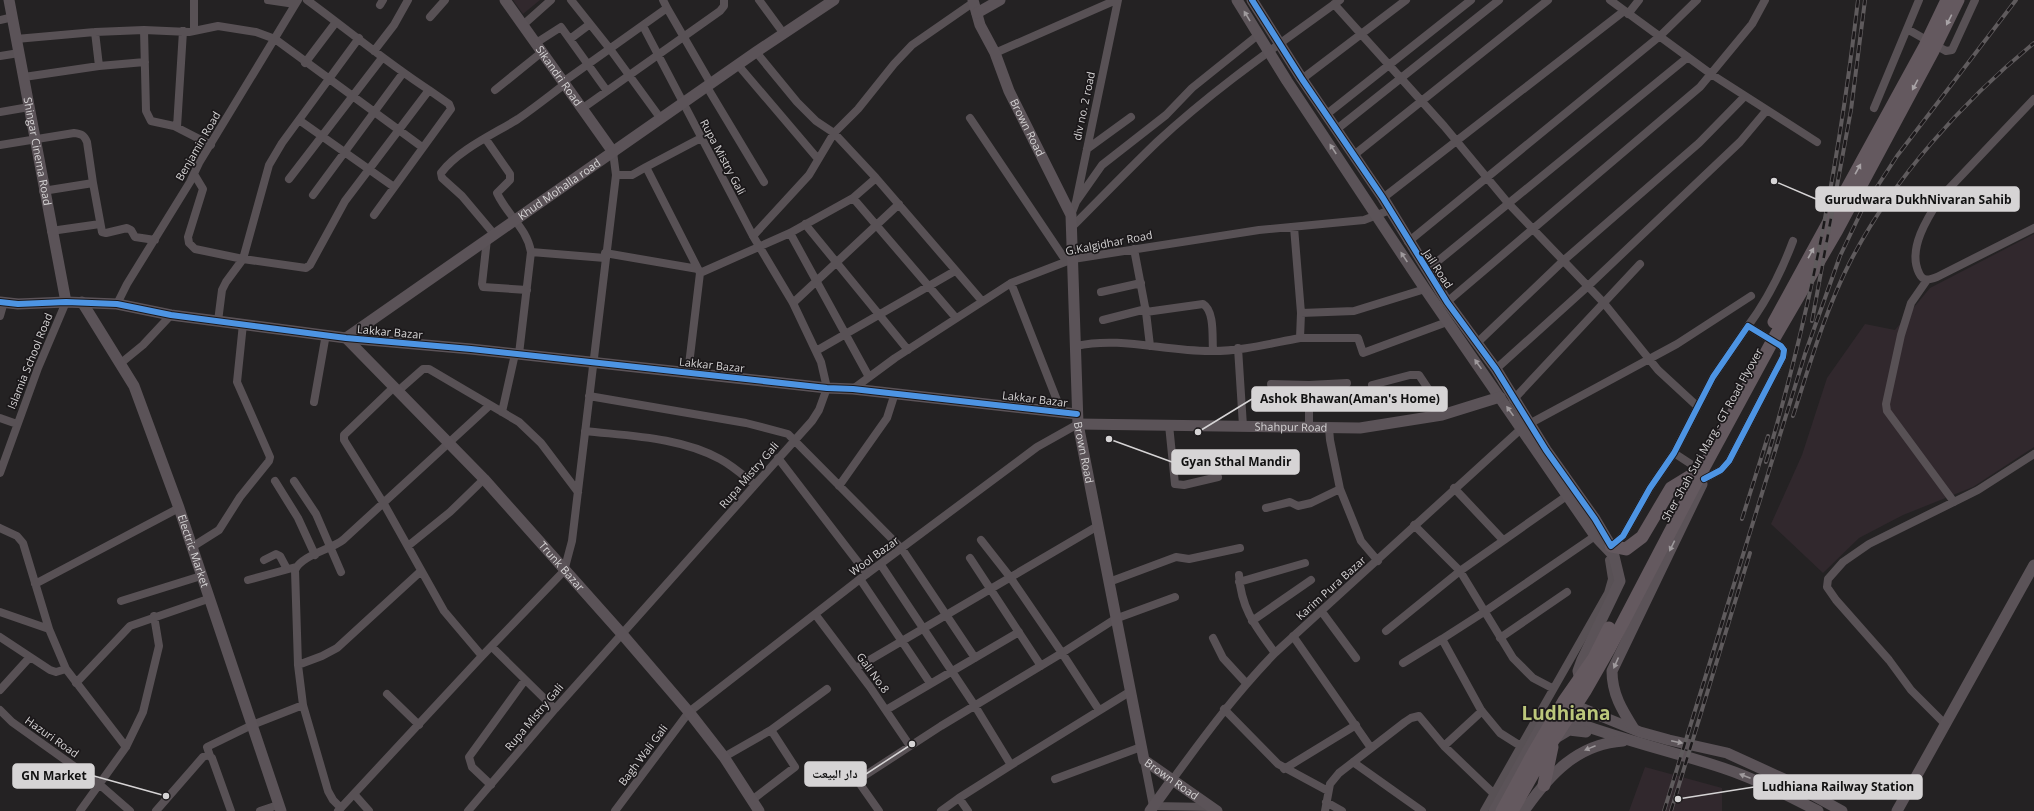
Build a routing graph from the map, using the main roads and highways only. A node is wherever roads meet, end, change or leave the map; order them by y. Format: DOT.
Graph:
graph roads {
  1 [pos="1947,0"];
  2 [pos="1958,0"];
  3 [pos="1689,477"];
  4 [pos="1615,550"];
  5 [pos="1570,703"];
  6 [pos="1546,716"];
  7 [pos="1554,740"];
  8 [pos="1544,785"];
  9 [pos="1502,811"];
  10 [pos="1512,811"];
  3 -- 1 [label="main road, Sher Shah Suri Marg - GT Road Flyover, one-way"];
  2 -- 5 [label="main road, Sher Shah Suri Marg - GT Road Flyover, one-way"];
  3 -- 4 [label="main road"];
  3 -- 5 [label="main road, Sher Shah Suri Marg - GT Road Flyover"];
  5 -- 6 [label="main road"];
  5 -- 7 [label="main road"];
  5 -- 9 [label="main road"];
  7 -- 8 [label="main road"];
  7 -- 10 [label="main road"];
}
